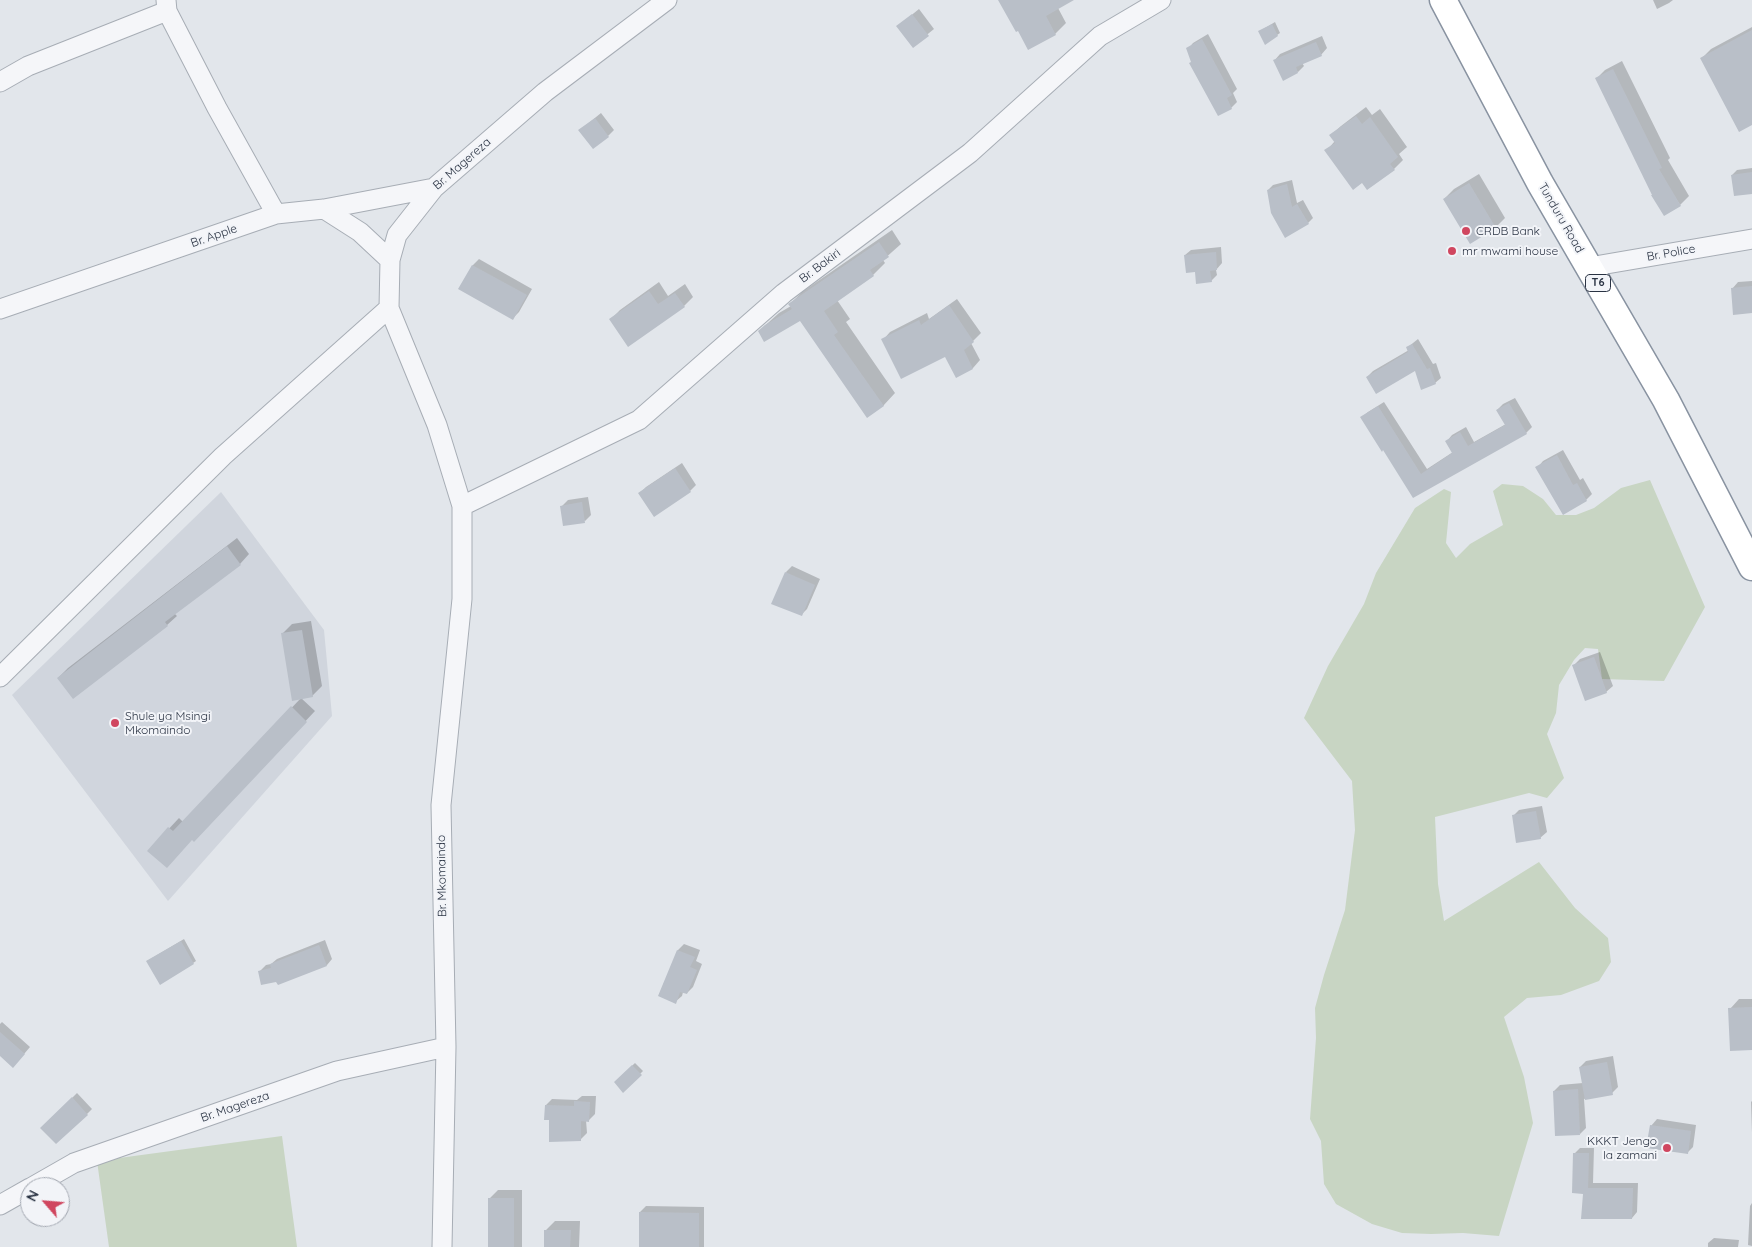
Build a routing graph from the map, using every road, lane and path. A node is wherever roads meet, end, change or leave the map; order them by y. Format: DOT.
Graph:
graph roads {
  1 [pos="667,0"];
  2 [pos="1161,0"];
  3 [pos="1443,0"];
  4 [pos="166,5"];
  5 [pos="0,82"];
  6 [pos="434,188"];
  7 [pos="324,209"];
  8 [pos="276,214"];
  9 [pos="1752,238"];
  10 [pos="390,260"];
  11 [pos="1590,268"];
  12 [pos="389,308"];
  13 [pos="0,309"];
  14 [pos="462,506"];
  15 [pos="1752,567"];
  16 [pos="0,677"];
  17 [pos="446,1047"];
  18 [pos="50,1177"];
  19 [pos="20,1194"];
  20 [pos="0,1205"];
  21 [pos="442,1247"];
  1 -- 6 [label="street, Br. Magereza"];
  2 -- 14 [label="street, Br. Bakiri"];
  3 -- 11 [label="highway, Tunduru Road / T6"];
  4 -- 5 [label="street"];
  4 -- 8 [label="street"];
  6 -- 7 [label="street, Br. Apple"];
  6 -- 10 [label="street, Br. Magereza"];
  7 -- 8 [label="street, Br. Apple"];
  7 -- 10 [label="street"];
  8 -- 13 [label="street, Br. Apple"];
  9 -- 11 [label="street, Br. Police"];
  10 -- 12 [label="street, Br. Magereza"];
  11 -- 15 [label="highway, Tunduru Road / T6"];
  12 -- 14 [label="street, Br. Magereza"];
  12 -- 16 [label="street"];
  14 -- 17 [label="street, Br. Mkomaindo"];
  17 -- 18 [label="street, Br. Magereza"];
  17 -- 21 [label="street, Br. Mkomaindo"];
  19 -- 20 [label="street, Br. Magereza"];
}
